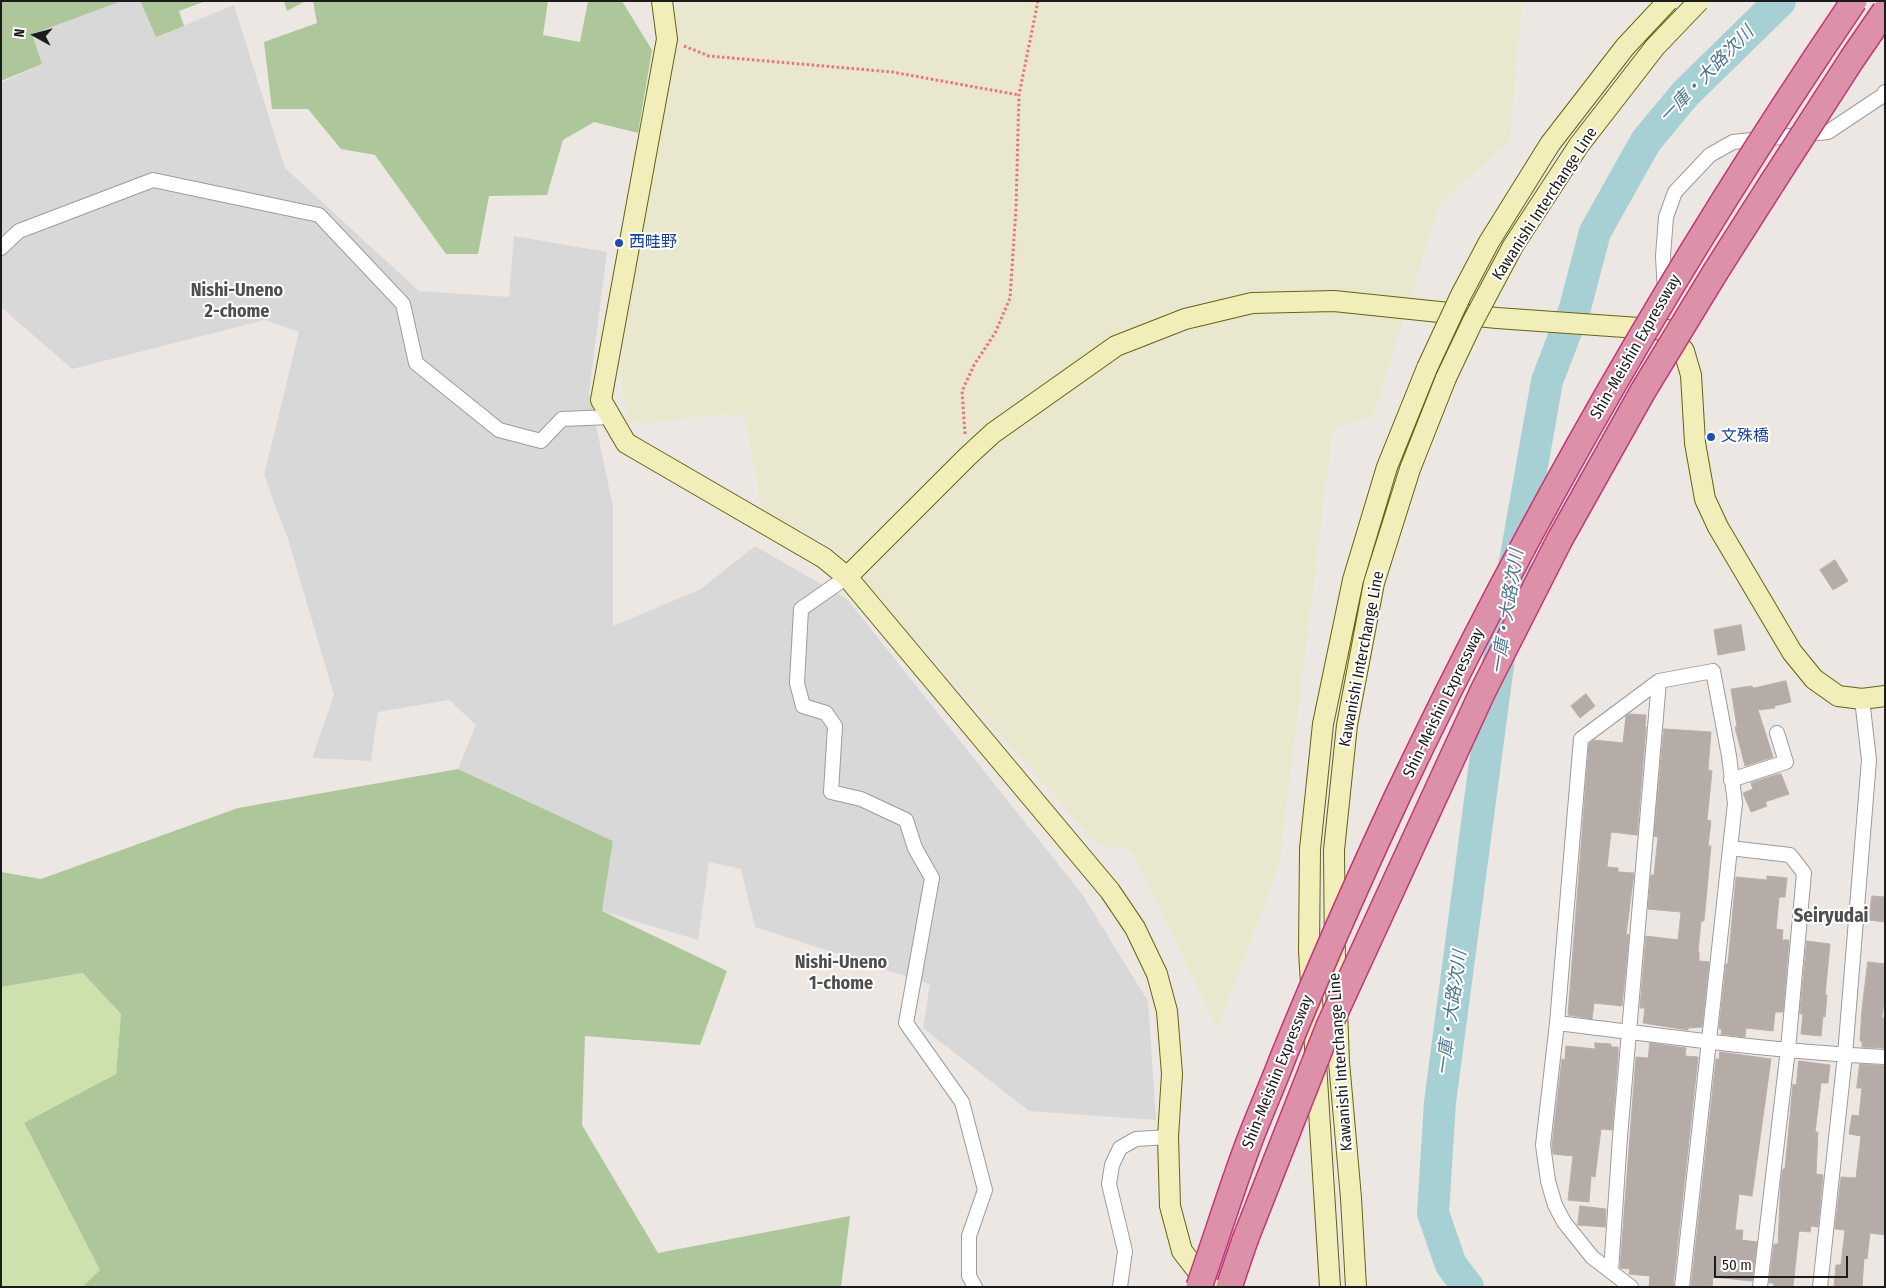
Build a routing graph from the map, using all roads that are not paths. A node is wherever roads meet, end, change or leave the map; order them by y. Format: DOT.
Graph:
graph roads {
  1 [pos="662,1"];
  2 [pos="1668,1"];
  3 [pos="1699,1"];
  4 [pos="1854,1"];
  5 [pos="1885,11"];
  6 [pos="1885,92"];
  7 [pos="1,248"];
  8 [pos="1667,330"];
  9 [pos="611,417"];
  10 [pos="848,577"];
  11 [pos="1659,681"];
  12 [pos="1885,696"];
  13 [pos="1862,699"];
  14 [pos="1778,733"];
  15 [pos="1731,780"];
  16 [pos="1730,848"];
  17 [pos="1557,1023"];
  18 [pos="1629,1032"];
  19 [pos="1708,1041"];
  20 [pos="1788,1049"];
  21 [pos="1844,1055"];
  22 [pos="1885,1057"];
  23 [pos="1168,1136"];
  24 [pos="1611,1271"];
  25 [pos="975,1287"];
  26 [pos="1120,1287"];
  27 [pos="1200,1287"];
  28 [pos="1210,1287"];
  29 [pos="1231,1287"];
  30 [pos="1330,1287"];
  31 [pos="1356,1287"];
  32 [pos="1631,1287"];
  33 [pos="1682,1287"];
  34 [pos="1760,1287"];
  35 [pos="1820,1287"];
  1 -- 9 [label="street"];
  2 -- 30 [label="street, Kawanishi Interchange Line, bridge"];
  3 -- 31 [label="street, Kawanishi Interchange Line, bridge"];
  4 -- 27 [label="highway, Shin-Meishin Expressway, bridge"];
  5 -- 29 [label="highway, Shin-Meishin Expressway, bridge"];
  6 -- 8 [label="street"];
  7 -- 9 [label="street"];
  8 -- 10 [label="street"];
  8 -- 13 [label="street"];
  9 -- 10 [label="street"];
  10 -- 23 [label="street"];
  10 -- 25 [label="street"];
  11 -- 15 [label="street"];
  11 -- 17 [label="street"];
  11 -- 18 [label="street"];
  12 -- 13 [label="street"];
  13 -- 21 [label="street"];
  14 -- 15 [label="street"];
  15 -- 16 [label="street"];
  16 -- 19 [label="street"];
  16 -- 20 [label="street"];
  17 -- 18 [label="street"];
  17 -- 24 [label="street"];
  18 -- 19 [label="street"];
  18 -- 24 [label="street"];
  19 -- 20 [label="street"];
  19 -- 33 [label="street"];
  20 -- 21 [label="street"];
  20 -- 34 [label="street"];
  21 -- 22 [label="street"];
  21 -- 35 [label="street"];
  23 -- 26 [label="street"];
  23 -- 28 [label="street"];
  24 -- 32 [label="street"];
}
